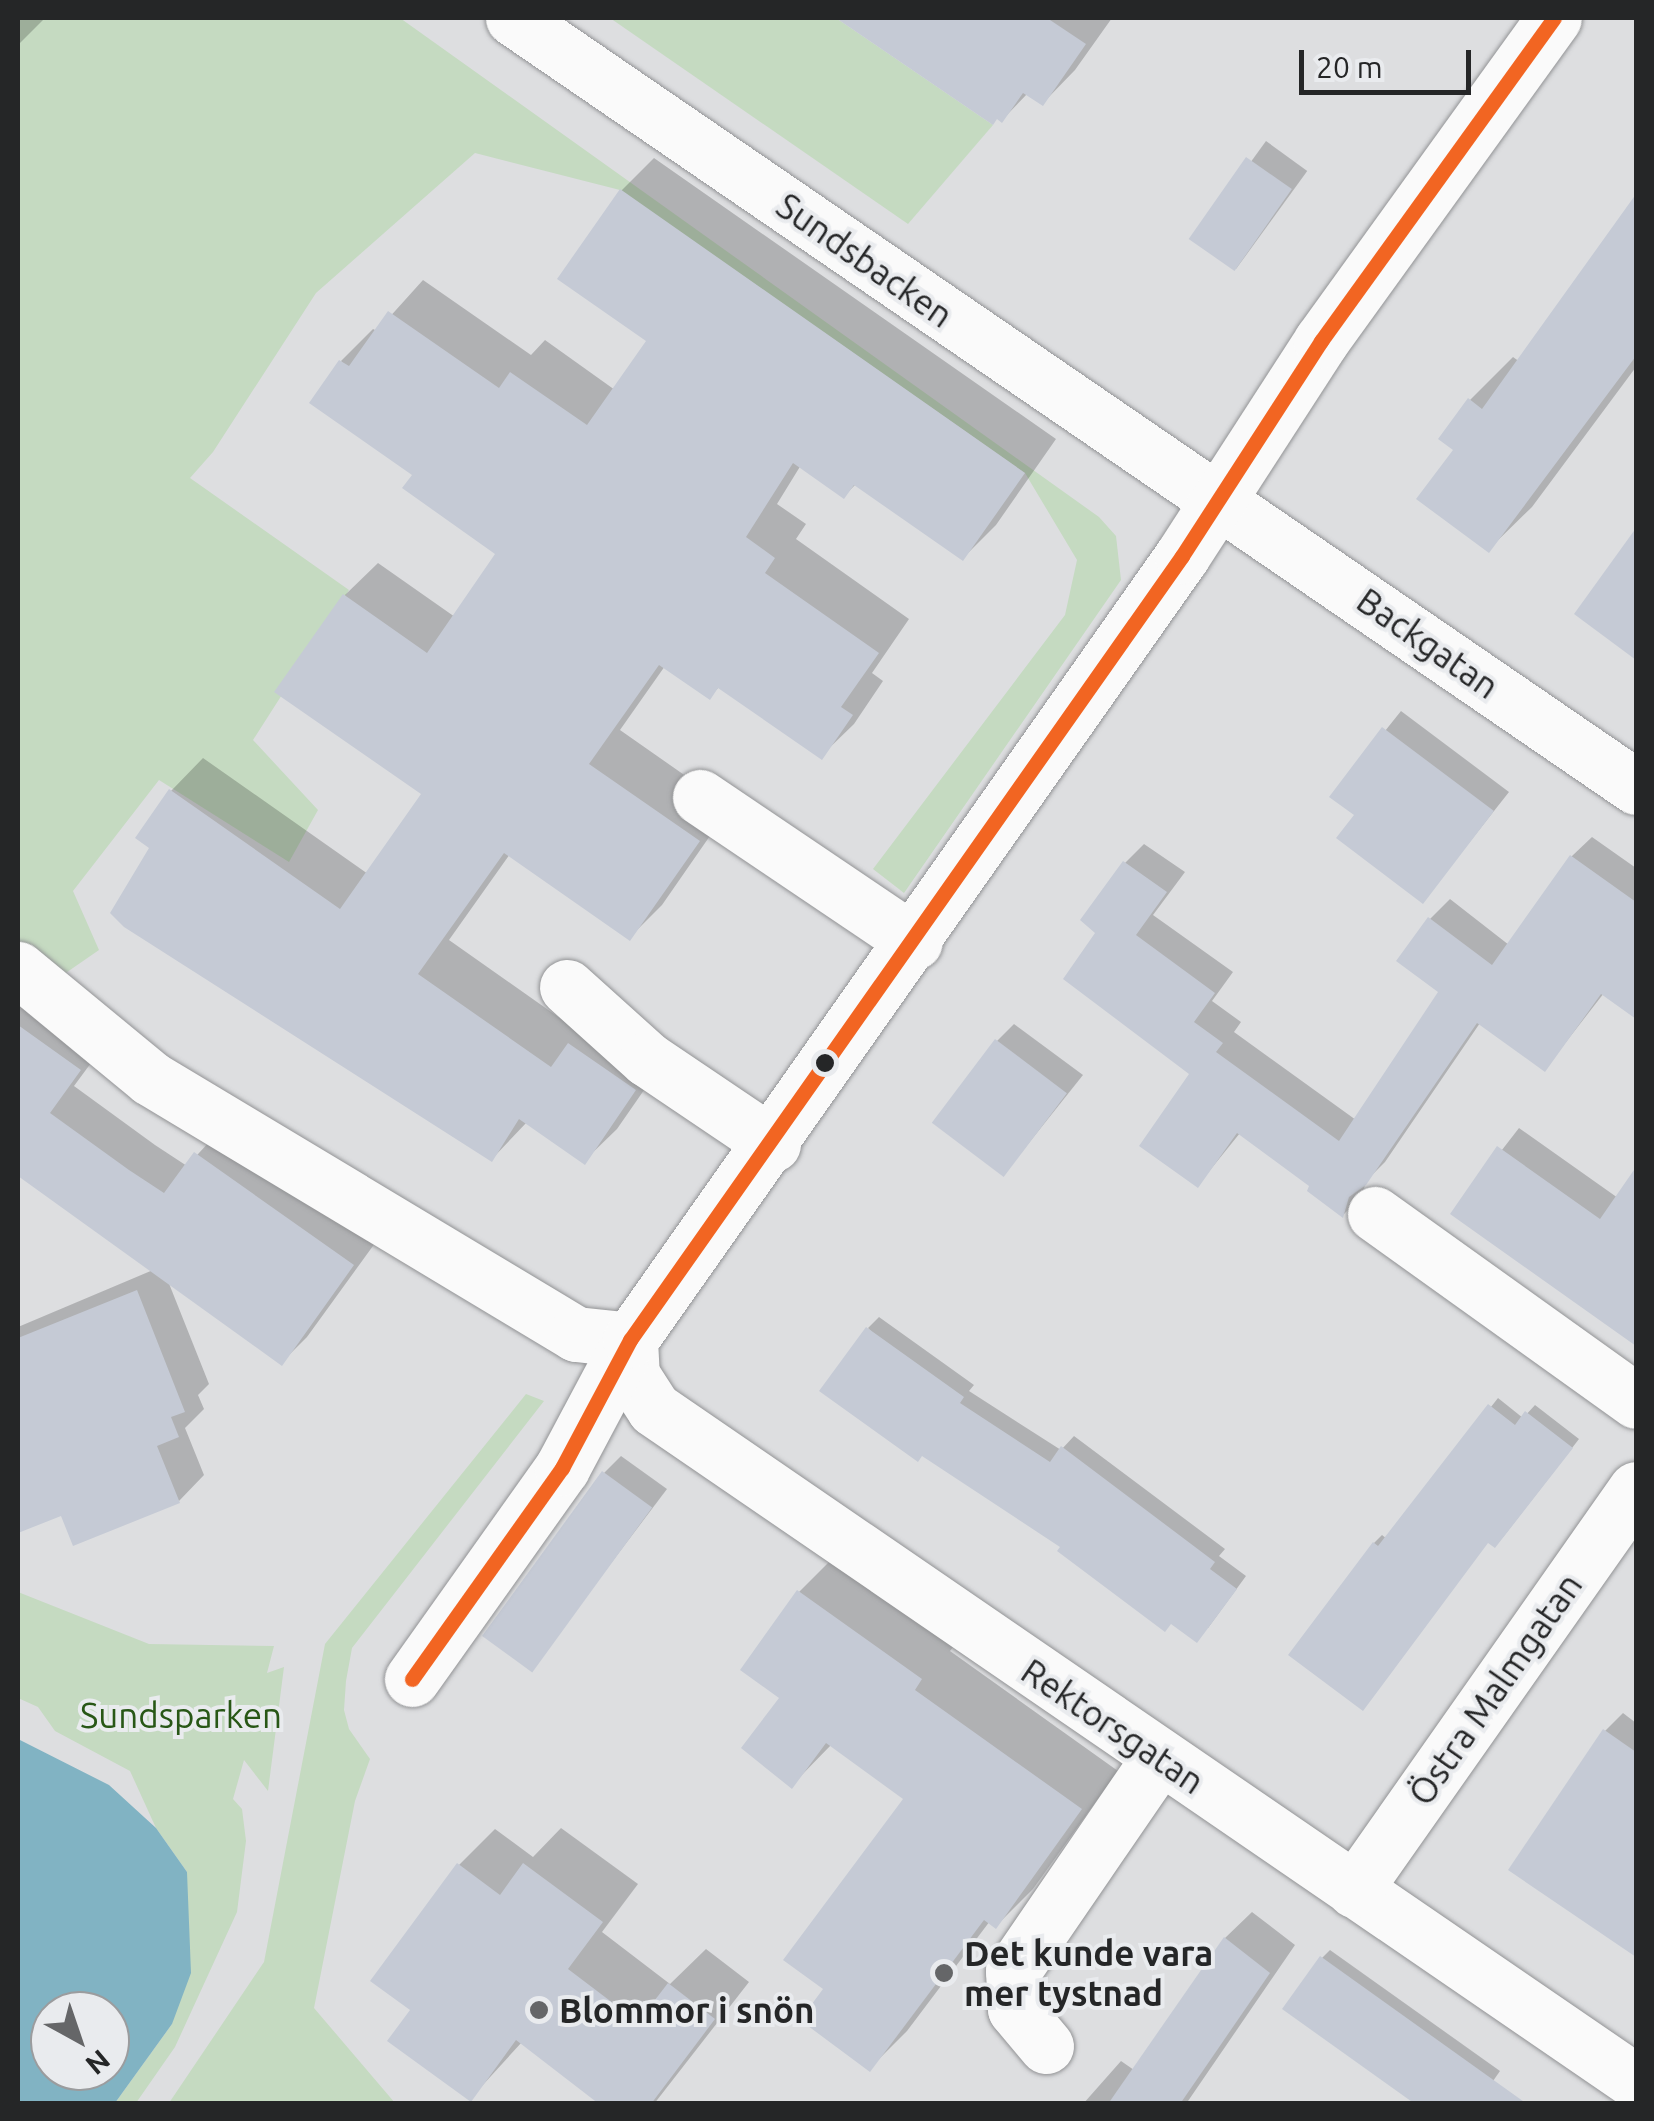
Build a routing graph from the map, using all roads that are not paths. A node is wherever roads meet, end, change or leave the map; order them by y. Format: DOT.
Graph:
graph roads {
  1 [pos="513,18"];
  2 [pos="1554,18"];
  3 [pos="1218,500"];
  4 [pos="1636,787"];
  5 [pos="700,797"];
  6 [pos="915,942"];
  7 [pos="18,969"];
  8 [pos="566,988"];
  9 [pos="772,1144"];
  10 [pos="1374,1214"];
  11 [pos="630,1340"];
  12 [pos="1636,1401"];
  13 [pos="1636,1488"];
  14 [pos="412,1679"];
  15 [pos="1159,1758"];
  16 [pos="1354,1890"];
  17 [pos="1046,2046"];
  18 [pos="1636,2082"];
  1 -- 3 [label="street, Sundsbacken"];
  2 -- 3 [label="street"];
  3 -- 4 [label="street, Backgatan"];
  3 -- 6 [label="street"];
  5 -- 6 [label="street"];
  6 -- 9 [label="street"];
  7 -- 11 [label="street"];
  8 -- 9 [label="street"];
  9 -- 11 [label="street"];
  10 -- 12 [label="street"];
  11 -- 14 [label="street"];
  11 -- 15 [label="street, Rektorsgatan"];
  13 -- 16 [label="street, Östra Malmgatan"];
  15 -- 16 [label="street, Rektorsgatan"];
  15 -- 17 [label="street"];
  16 -- 18 [label="street, Rektorsgatan"];
}
